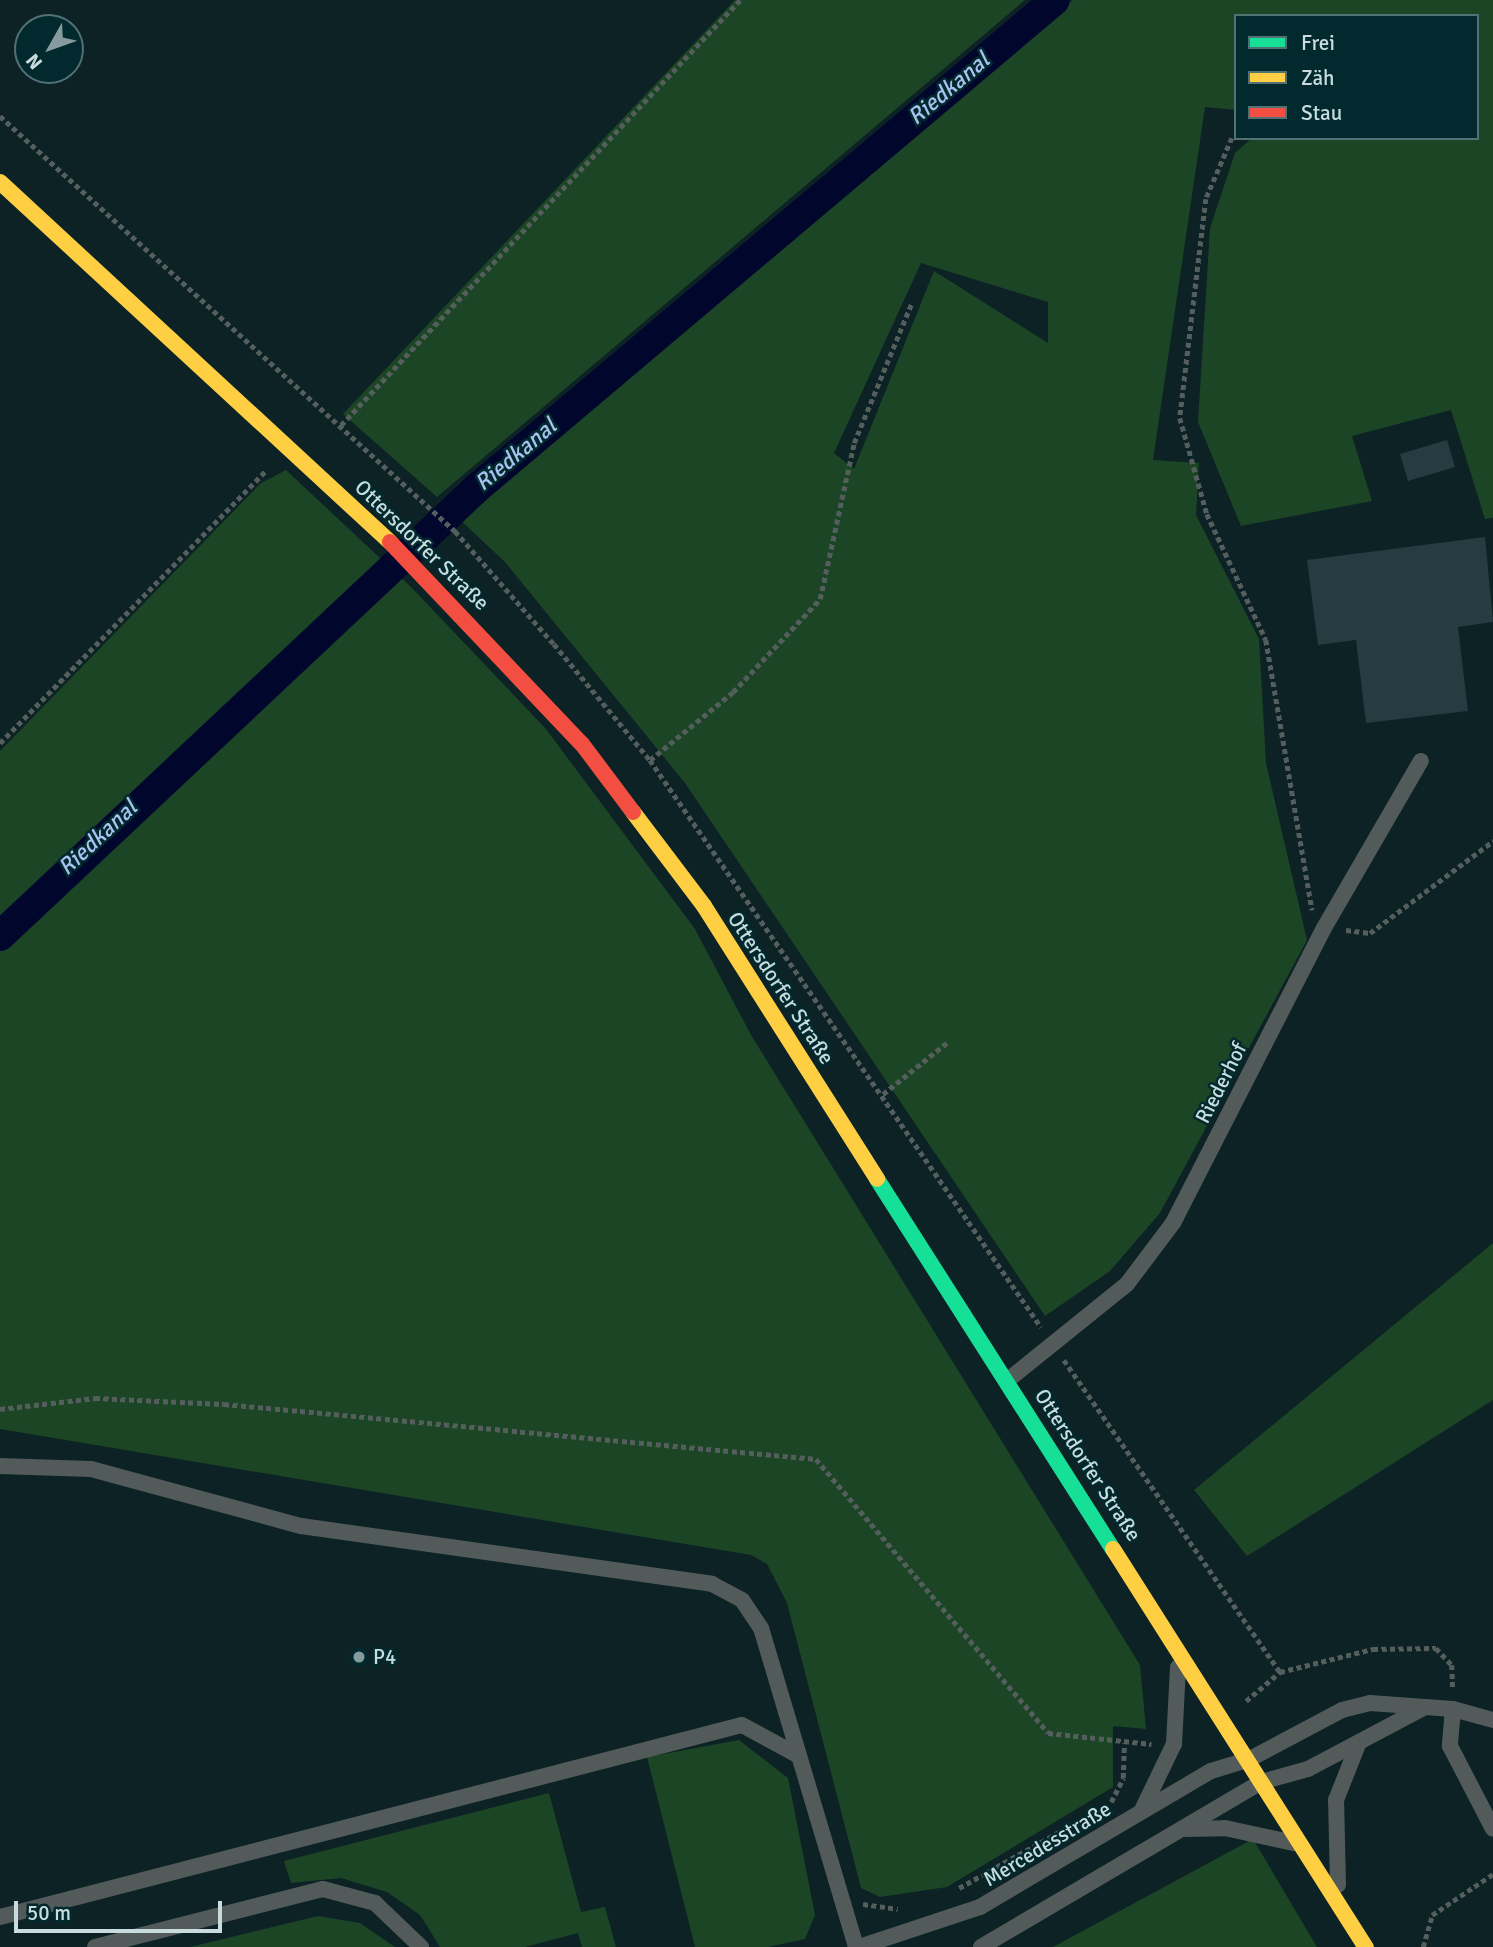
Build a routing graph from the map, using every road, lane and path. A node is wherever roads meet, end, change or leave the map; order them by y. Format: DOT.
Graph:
graph roads {
  1 [pos="740,0"];
  2 [pos="0,116"];
  3 [pos="1232,138"];
  4 [pos="0,182"];
  5 [pos="912,302"];
  6 [pos="340,425"];
  7 [pos="288,446"];
  8 [pos="0,743"];
  9 [pos="650,760"];
  10 [pos="1421,761"];
  11 [pos="1493,841"];
  12 [pos="1324,928"];
  13 [pos="949,1041"];
  14 [pos="883,1094"];
  15 [pos="1054,1346"];
  16 [pos="1008,1380"];
  17 [pos="0,1409"];
  18 [pos="0,1466"];
  19 [pos="1178,1647"];
  20 [pos="1279,1672"];
  21 [pos="1423,1708"];
  22 [pos="1453,1709"];
  23 [pos="1493,1720"];
  24 [pos="1224,1721"];
  25 [pos="1359,1742"];
  26 [pos="1124,1743"];
  27 [pos="1174,1744"];
  28 [pos="799,1756"];
  29 [pos="1248,1760"];
  30 [pos="1261,1782"];
  31 [pos="1102,1807"];
  32 [pos="1140,1813"];
  33 [pos="1079,1821"];
  34 [pos="1183,1829"];
  35 [pos="1493,1829"];
  36 [pos="1302,1846"];
  37 [pos="1493,1874"];
  38 [pos="951,1891"];
  39 [pos="1340,1905"];
  40 [pos="907,1906"];
  41 [pos="844,1907"];
  42 [pos="0,1917"];
  43 [pos="95,1947"];
  44 [pos="421,1947"];
  45 [pos="857,1947"];
  46 [pos="981,1947"];
  47 [pos="1366,1947"];
  48 [pos="1423,1947"];
  1 -- 6 [label="path"];
  2 -- 6 [label="path"];
  3 -- 12 [label="path"];
  4 -- 7 [label="street, Ottersdorfer Straße"];
  5 -- 9 [label="path"];
  6 -- 9 [label="path"];
  7 -- 8 [label="path"];
  7 -- 16 [label="street, Ottersdorfer Straße"];
  9 -- 14 [label="path"];
  10 -- 12 [label="lane, Riederhof"];
  11 -- 12 [label="path"];
  12 -- 15 [label="lane, Riederhof"];
  13 -- 14 [label="path"];
  14 -- 15 [label="path"];
  15 -- 16 [label="lane, Riederhof"];
  15 -- 20 [label="path"];
  16 -- 19 [label="street, Ottersdorfer Straße"];
  17 -- 26 [label="path"];
  18 -- 28 [label="lane"];
  19 -- 24 [label="street, Ottersdorfer Straße"];
  19 -- 27 [label="lane"];
  20 -- 22 [label="path"];
  20 -- 24 [label="path"];
  21 -- 22 [label="lane, Mercedesstraße"];
  21 -- 25 [label="lane"];
  21 -- 29 [label="lane, Mercedesstraße"];
  22 -- 23 [label="lane, Mercedesstraße"];
  22 -- 35 [label="lane"];
  24 -- 29 [label="street, Ottersdorfer Straße"];
  25 -- 30 [label="lane"];
  25 -- 39 [label="lane"];
  26 -- 27 [label="path"];
  26 -- 31 [label="path"];
  27 -- 32 [label="lane"];
  28 -- 41 [label="lane"];
  28 -- 42 [label="lane"];
  29 -- 30 [label="street, Ottersdorfer Straße"];
  29 -- 32 [label="lane, Mercedesstraße"];
  30 -- 34 [label="lane"];
  30 -- 36 [label="street, Ottersdorfer Straße"];
  32 -- 45 [label="lane, Mercedesstraße"];
  33 -- 38 [label="path"];
  34 -- 36 [label="lane"];
  34 -- 46 [label="lane"];
  36 -- 39 [label="street, Ottersdorfer Straße"];
  37 -- 48 [label="path"];
  39 -- 47 [label="street, Ottersdorfer Straße"];
  40 -- 41 [label="path"];
  41 -- 45 [label="lane"];
  43 -- 44 [label="lane"];
}
